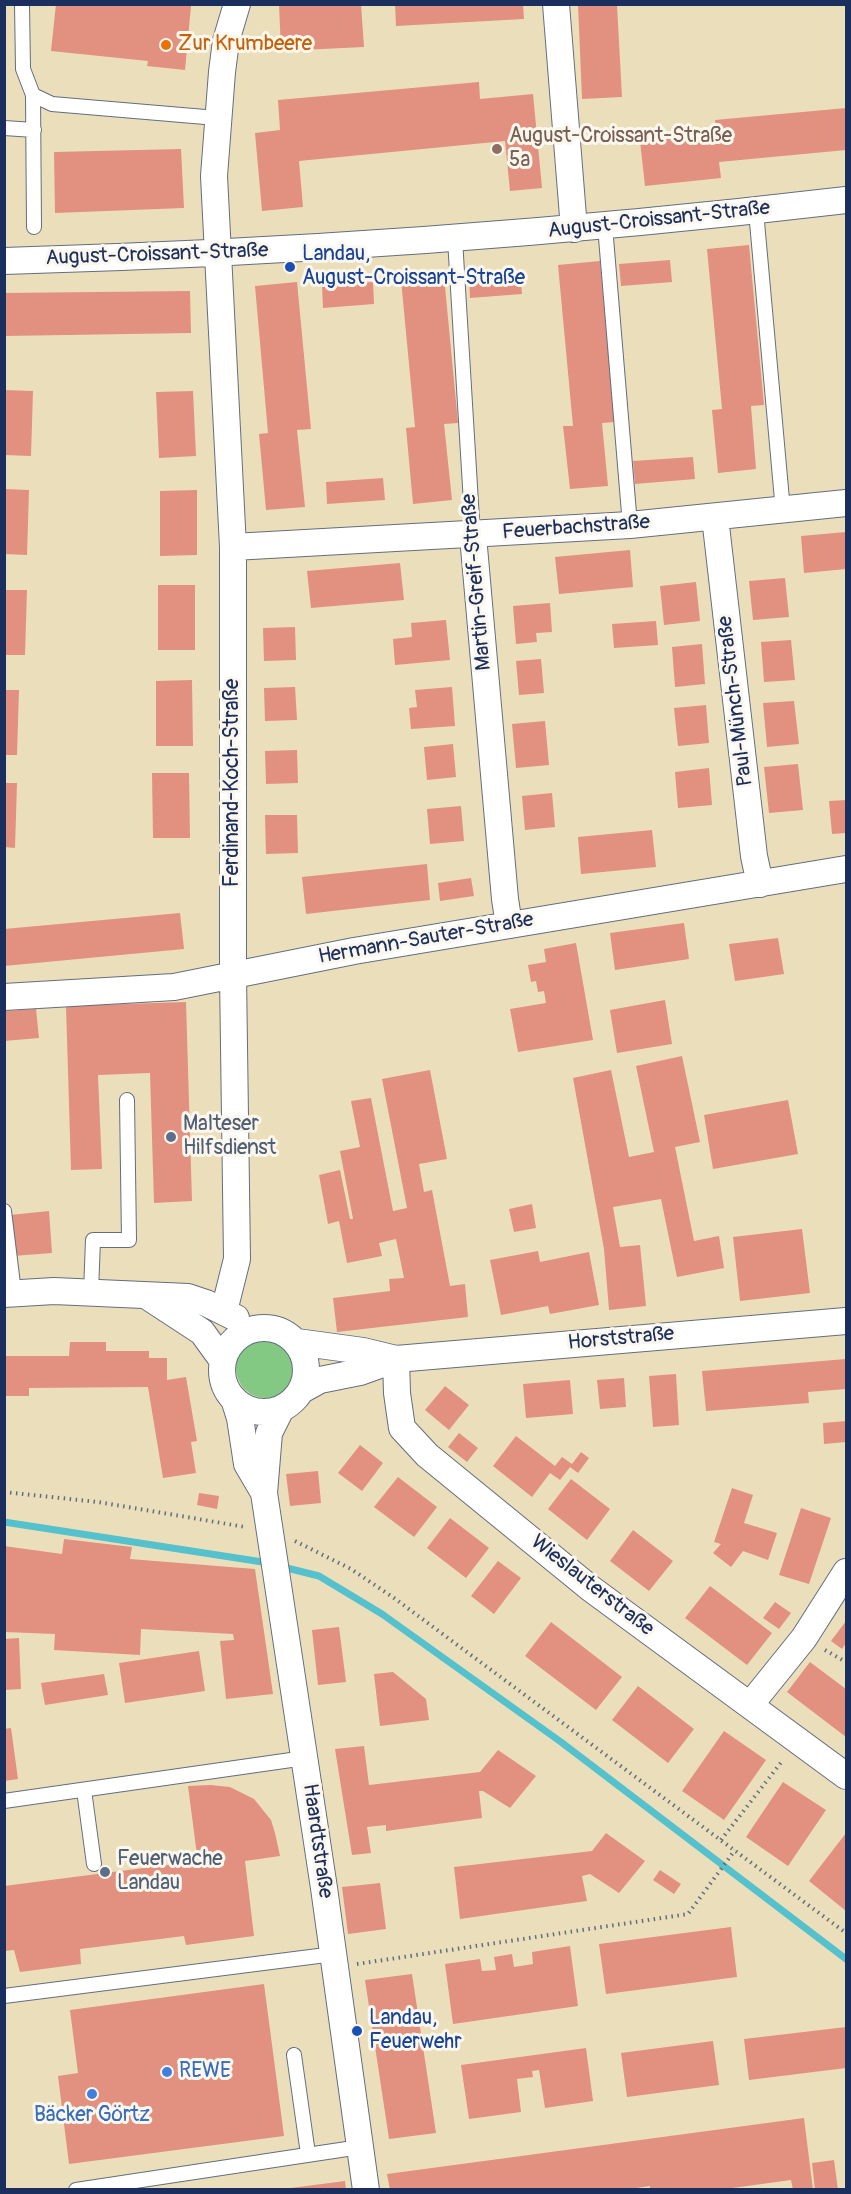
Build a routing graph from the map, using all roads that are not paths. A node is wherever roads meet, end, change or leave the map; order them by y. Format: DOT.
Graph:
graph roads {
  1 [pos="22,4"];
  2 [pos="237,4"];
  3 [pos="556,4"];
  4 [pos="33,94"];
  5 [pos="217,118"];
  6 [pos="4,128"];
  7 [pos="34,130"];
  8 [pos="846,200"];
  9 [pos="756,211"];
  10 [pos="605,226"];
  11 [pos="34,227"];
  12 [pos="574,229"];
  13 [pos="455,239"];
  14 [pos="218,253"];
  15 [pos="4,261"];
  16 [pos="846,503"];
  17 [pos="783,511"];
  18 [pos="715,517"];
  19 [pos="630,525"];
  20 [pos="473,536"];
  21 [pos="233,547"];
  22 [pos="846,869"];
  23 [pos="760,884"];
  24 [pos="509,924"];
  25 [pos="233,975"];
  26 [pos="4,997"];
  27 [pos="127,1100"];
  28 [pos="4,1211"];
  29 [pos="91,1292"];
  30 [pos="9,1293"];
  31 [pos="147,1296"];
  32 [pos="224,1311"];
  33 [pos="846,1321"];
  34 [pos="261,1328"];
  35 [pos="297,1342"];
  36 [pos="396,1359"];
  37 [pos="223,1361"];
  38 [pos="302,1390"];
  39 [pos="234,1399"];
  40 [pos="281,1409"];
  41 [pos="264,1493"];
  42 [pos="846,1572"];
  43 [pos="750,1705"];
  44 [pos="305,1758"];
  45 [pos="846,1776"];
  46 [pos="84,1790"];
  47 [pos="4,1801"];
  48 [pos="94,1864"];
  49 [pos="334,1960"];
  50 [pos="4,1996"];
  51 [pos="294,2055"];
  52 [pos="360,2147"];
  53 [pos="308,2154"];
  54 [pos="76,2190"];
  55 [pos="366,2190"];
  1 -- 4 [label="lane"];
  2 -- 5 [label="street, Ferdinand-Koch-Straße"];
  3 -- 12 [label="street"];
  4 -- 5 [label="lane"];
  4 -- 7 [label="lane"];
  5 -- 14 [label="street, Ferdinand-Koch-Straße"];
  6 -- 7 [label="lane"];
  7 -- 11 [label="lane"];
  8 -- 9 [label="street, August-Croissant-Straße"];
  9 -- 10 [label="street, August-Croissant-Straße"];
  9 -- 17 [label="lane"];
  10 -- 12 [label="street, August-Croissant-Straße"];
  10 -- 19 [label="lane"];
  12 -- 13 [label="street, August-Croissant-Straße"];
  13 -- 14 [label="street, August-Croissant-Straße"];
  13 -- 20 [label="lane, Martin-Greif-Straße"];
  14 -- 15 [label="street, August-Croissant-Straße"];
  14 -- 21 [label="street, Ferdinand-Koch-Straße"];
  16 -- 17 [label="street, Feuerbachstraße"];
  17 -- 18 [label="street, Feuerbachstraße"];
  18 -- 19 [label="street, Feuerbachstraße"];
  18 -- 23 [label="street, Paul-Münch-Straße"];
  19 -- 20 [label="street, Feuerbachstraße"];
  20 -- 21 [label="street, Feuerbachstraße"];
  20 -- 24 [label="street, Martin-Greif-Straße"];
  21 -- 25 [label="street, Ferdinand-Koch-Straße"];
  22 -- 23 [label="street, Hermann-Sauter-Straße"];
  23 -- 24 [label="street, Hermann-Sauter-Straße"];
  24 -- 25 [label="street, Hermann-Sauter-Straße"];
  25 -- 26 [label="street, Hermann-Sauter-Straße"];
  25 -- 32 [label="street, Ferdinand-Koch-Straße"];
  27 -- 29 [label="lane"];
  28 -- 30 [label="lane"];
  29 -- 30 [label="street, Horststraße"];
  29 -- 31 [label="street, Horststraße"];
  31 -- 32 [label="street, Horststraße"];
  31 -- 37 [label="street"];
  32 -- 34 [label="street, Horststraße"];
  33 -- 36 [label="street, Horststraße"];
  34 -- 35 [label="street, Horststraße"];
  34 -- 37 [label="street"];
  35 -- 36 [label="street, Horststraße"];
  35 -- 38 [label="street"];
  36 -- 38 [label="street, Horststraße"];
  36 -- 43 [label="street, Wieslauterstraße"];
  37 -- 39 [label="street"];
  38 -- 40 [label="street, Horststraße"];
  39 -- 40 [label="street"];
  39 -- 41 [label="street, Haardtstraße"];
  40 -- 41 [label="street, Haardtstraße"];
  41 -- 44 [label="street, Haardtstraße"];
  42 -- 43 [label="street"];
  43 -- 45 [label="street, Wieslauterstraße"];
  44 -- 46 [label="lane"];
  44 -- 49 [label="street, Haardtstraße"];
  46 -- 47 [label="lane"];
  46 -- 48 [label="lane"];
  49 -- 50 [label="lane"];
  49 -- 52 [label="street, Haardtstraße"];
  51 -- 53 [label="lane"];
  52 -- 53 [label="lane"];
  52 -- 55 [label="street, Haardtstraße"];
  53 -- 54 [label="lane"];
}
